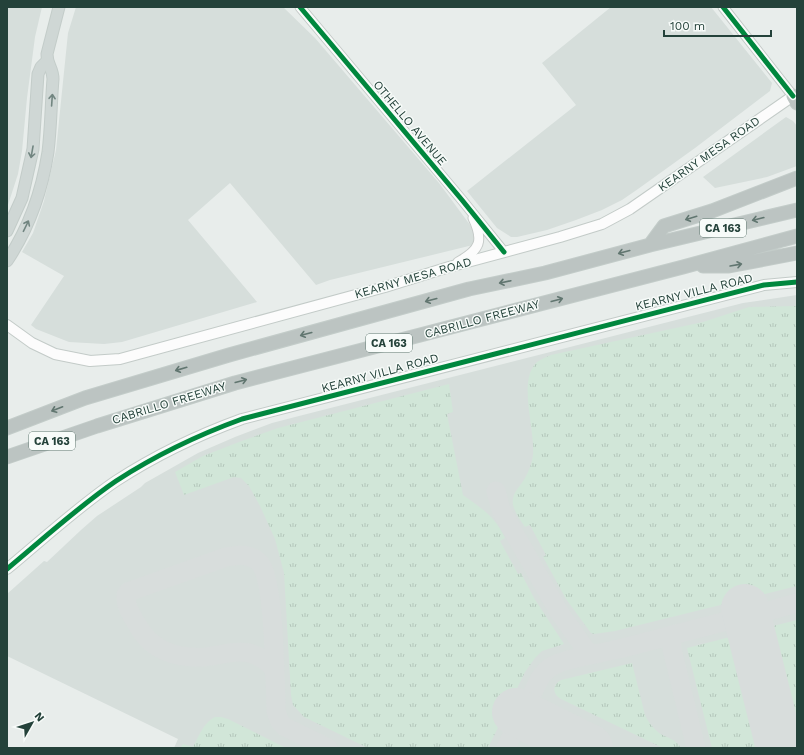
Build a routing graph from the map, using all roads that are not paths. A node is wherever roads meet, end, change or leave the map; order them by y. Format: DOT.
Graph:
graph roads {
  1 [pos="59,7"];
  2 [pos="300,7"];
  3 [pos="723,7"];
  4 [pos="47,61"];
  5 [pos="796,97"];
  6 [pos="797,178"];
  7 [pos="465,203"];
  8 [pos="796,209"];
  9 [pos="7,231"];
  10 [pos="797,236"];
  11 [pos="650,245"];
  12 [pos="504,252"];
  13 [pos="797,253"];
  14 [pos="7,260"];
  15 [pos="448,267"];
  16 [pos="683,267"];
  17 [pos="797,282"];
  18 [pos="7,325"];
  19 [pos="7,428"];
  20 [pos="7,457"];
  21 [pos="7,569"];
  1 -- 4 [label="main road"];
  2 -- 7 [label="street, OTHELLO AVENUE"];
  3 -- 5 [label="street"];
  4 -- 9 [label="main road, one-way"];
  14 -- 4 [label="main road, one-way"];
  5 -- 12 [label="main road, KEARNY MESA ROAD"];
  6 -- 11 [label="highway, one-way"];
  7 -- 12 [label="street, OTHELLO AVENUE"];
  7 -- 15 [label="street"];
  8 -- 11 [label="highway, CA 163, one-way"];
  10 -- 16 [label="highway, CABRILLO FREEWAY / CA 163"];
  11 -- 19 [label="highway, CA 163, one-way"];
  12 -- 15 [label="main road, KEARNY MESA ROAD"];
  16 -- 13 [label="highway, one-way"];
  15 -- 18 [label="main road, KEARNY MESA ROAD"];
  20 -- 16 [label="highway, CABRILLO FREEWAY / CA 163, one-way"];
  17 -- 21 [label="main road, KEARNY VILLA ROAD"];
}
